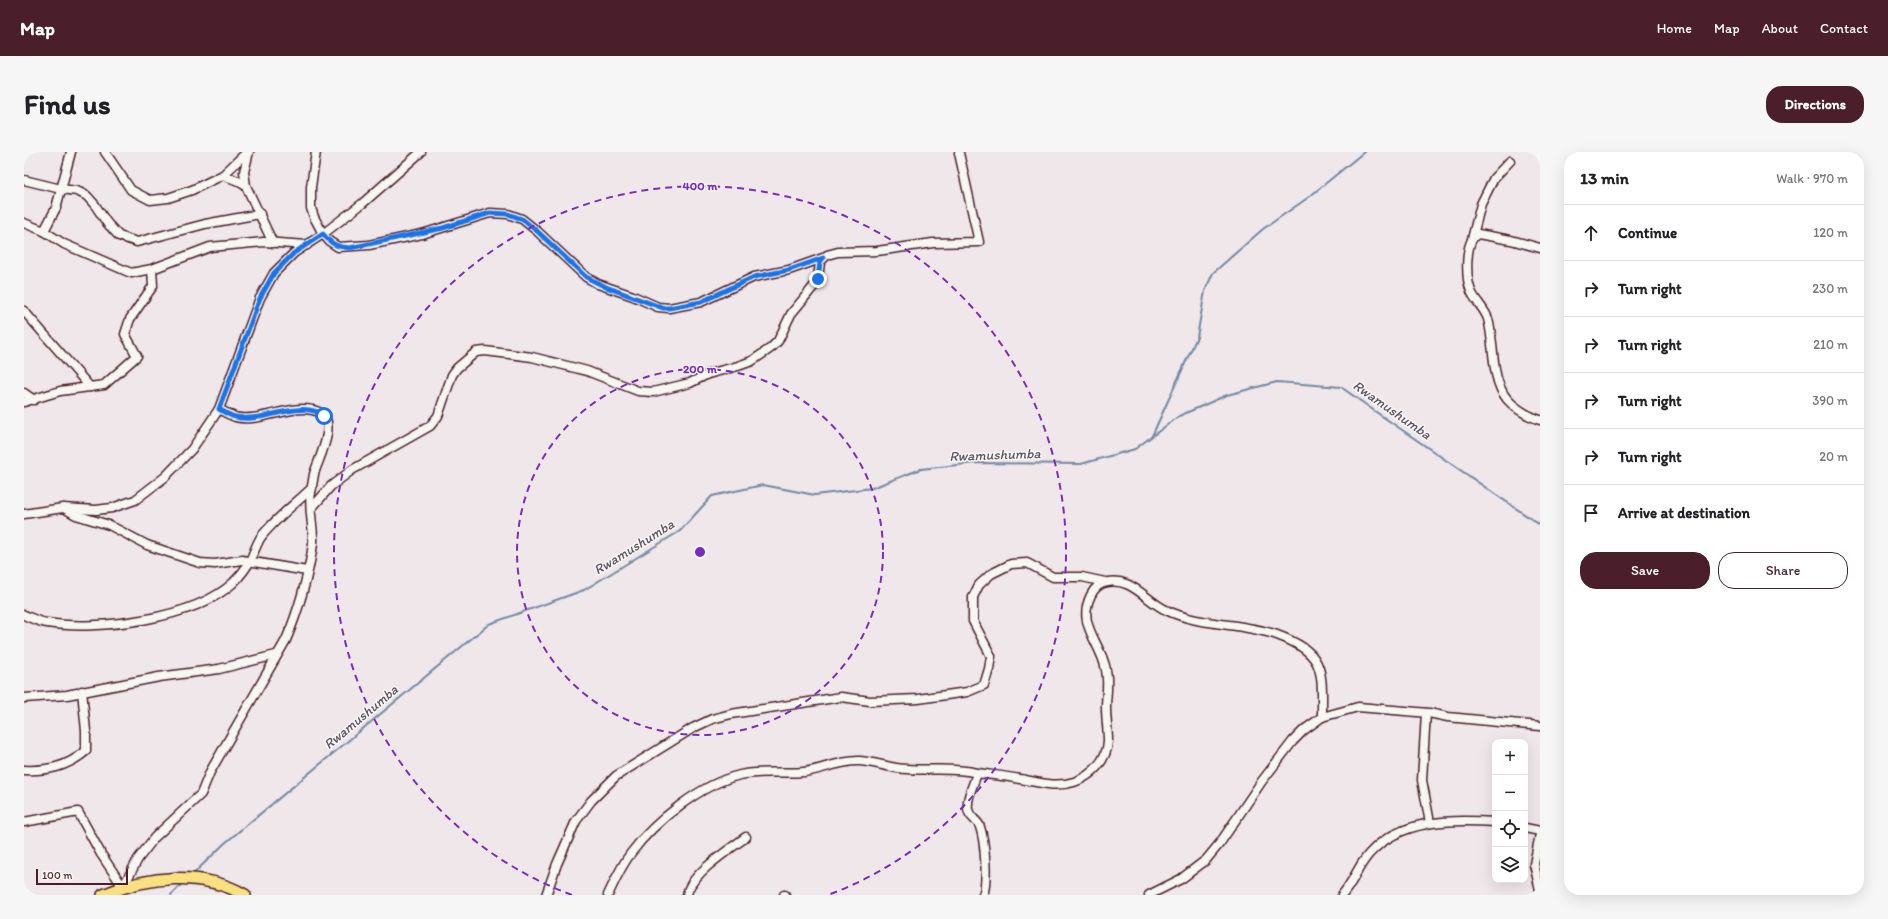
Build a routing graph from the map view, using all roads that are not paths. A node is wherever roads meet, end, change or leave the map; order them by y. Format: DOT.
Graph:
graph roads {
  1 [pos="70,152"];
  2 [pos="104,152"];
  3 [pos="248,152"];
  4 [pos="316,152"];
  5 [pos="421,152"];
  6 [pos="959,153"];
  7 [pos="1510,161"];
  8 [pos="223,175"];
  9 [pos="24,180"];
  10 [pos="246,186"];
  11 [pos="61,189"];
  12 [pos="260,214"];
  13 [pos="24,223"];
  14 [pos="44,231"];
  15 [pos="323,234"];
  16 [pos="1472,239"];
  17 [pos="273,243"];
  18 [pos="307,245"];
  19 [pos="1540,248"];
  20 [pos="823,258"];
  21 [pos="152,269"];
  22 [pos="24,312"];
  23 [pos="90,387"];
  24 [pos="24,393"];
  25 [pos="34,400"];
  26 [pos="24,402"];
  27 [pos="219,409"];
  28 [pos="1540,420"];
  29 [pos="312,488"];
  30 [pos="63,508"];
  31 [pos="310,509"];
  32 [pos="24,514"];
  33 [pos="250,561"];
  34 [pos="307,571"];
  35 [pos="1105,582"];
  36 [pos="24,615"];
  37 [pos="276,655"];
  38 [pos="82,691"];
  39 [pos="24,698"];
  40 [pos="1426,713"];
  41 [pos="1322,717"];
  42 [pos="1540,726"];
  43 [pos="24,770"];
  44 [pos="977,773"];
  45 [pos="24,822"];
  46 [pos="1492,822"];
  47 [pos="1430,823"];
  48 [pos="1528,829"];
  49 [pos="1540,831"];
  50 [pos="1540,834"];
  51 [pos="746,837"];
  52 [pos="123,887"];
  53 [pos="1540,890"];
  54 [pos="103,895"];
  55 [pos="246,895"];
  56 [pos="546,895"];
  57 [pos="608,895"];
  58 [pos="687,895"];
  59 [pos="983,895"];
  60 [pos="1149,895"];
  61 [pos="1342,895"];
  1 -- 11 [label="street"];
  2 -- 8 [label="street"];
  3 -- 8 [label="street"];
  3 -- 10 [label="street"];
  4 -- 15 [label="street"];
  5 -- 15 [label="street"];
  6 -- 20 [label="street"];
  7 -- 16 [label="street"];
  8 -- 10 [label="street"];
  9 -- 11 [label="street"];
  10 -- 12 [label="street"];
  11 -- 12 [label="street"];
  11 -- 14 [label="street"];
  12 -- 17 [label="street"];
  13 -- 14 [label="street"];
  14 -- 21 [label="street"];
  15 -- 18 [label="street"];
  15 -- 20 [label="street"];
  16 -- 19 [label="street"];
  16 -- 28 [label="street"];
  17 -- 18 [label="street"];
  17 -- 21 [label="street"];
  18 -- 27 [label="street"];
  20 -- 31 [label="street"];
  21 -- 23 [label="street"];
  22 -- 23 [label="street"];
  23 -- 25 [label="street"];
  24 -- 25 [label="street"];
  25 -- 26 [label="street"];
  27 -- 29 [label="street"];
  27 -- 30 [label="street"];
  29 -- 31 [label="street"];
  29 -- 33 [label="street"];
  30 -- 32 [label="street"];
  30 -- 33 [label="street"];
  31 -- 34 [label="street"];
  33 -- 34 [label="street"];
  33 -- 36 [label="street"];
  34 -- 37 [label="street"];
  35 -- 41 [label="street"];
  35 -- 44 [label="street"];
  35 -- 56 [label="street"];
  37 -- 38 [label="street"];
  37 -- 52 [label="street"];
  38 -- 39 [label="street"];
  38 -- 43 [label="street"];
  40 -- 41 [label="street"];
  40 -- 42 [label="street"];
  40 -- 47 [label="street"];
  41 -- 60 [label="street"];
  44 -- 57 [label="street"];
  44 -- 59 [label="street"];
  45 -- 52 [label="street"];
  46 -- 47 [label="street"];
  47 -- 61 [label="street"];
  48 -- 49 [label="street"];
  50 -- 53 [label="street"];
  51 -- 58 [label="street"];
  52 -- 54 [label="highway"];
  52 -- 55 [label="highway"];
}
